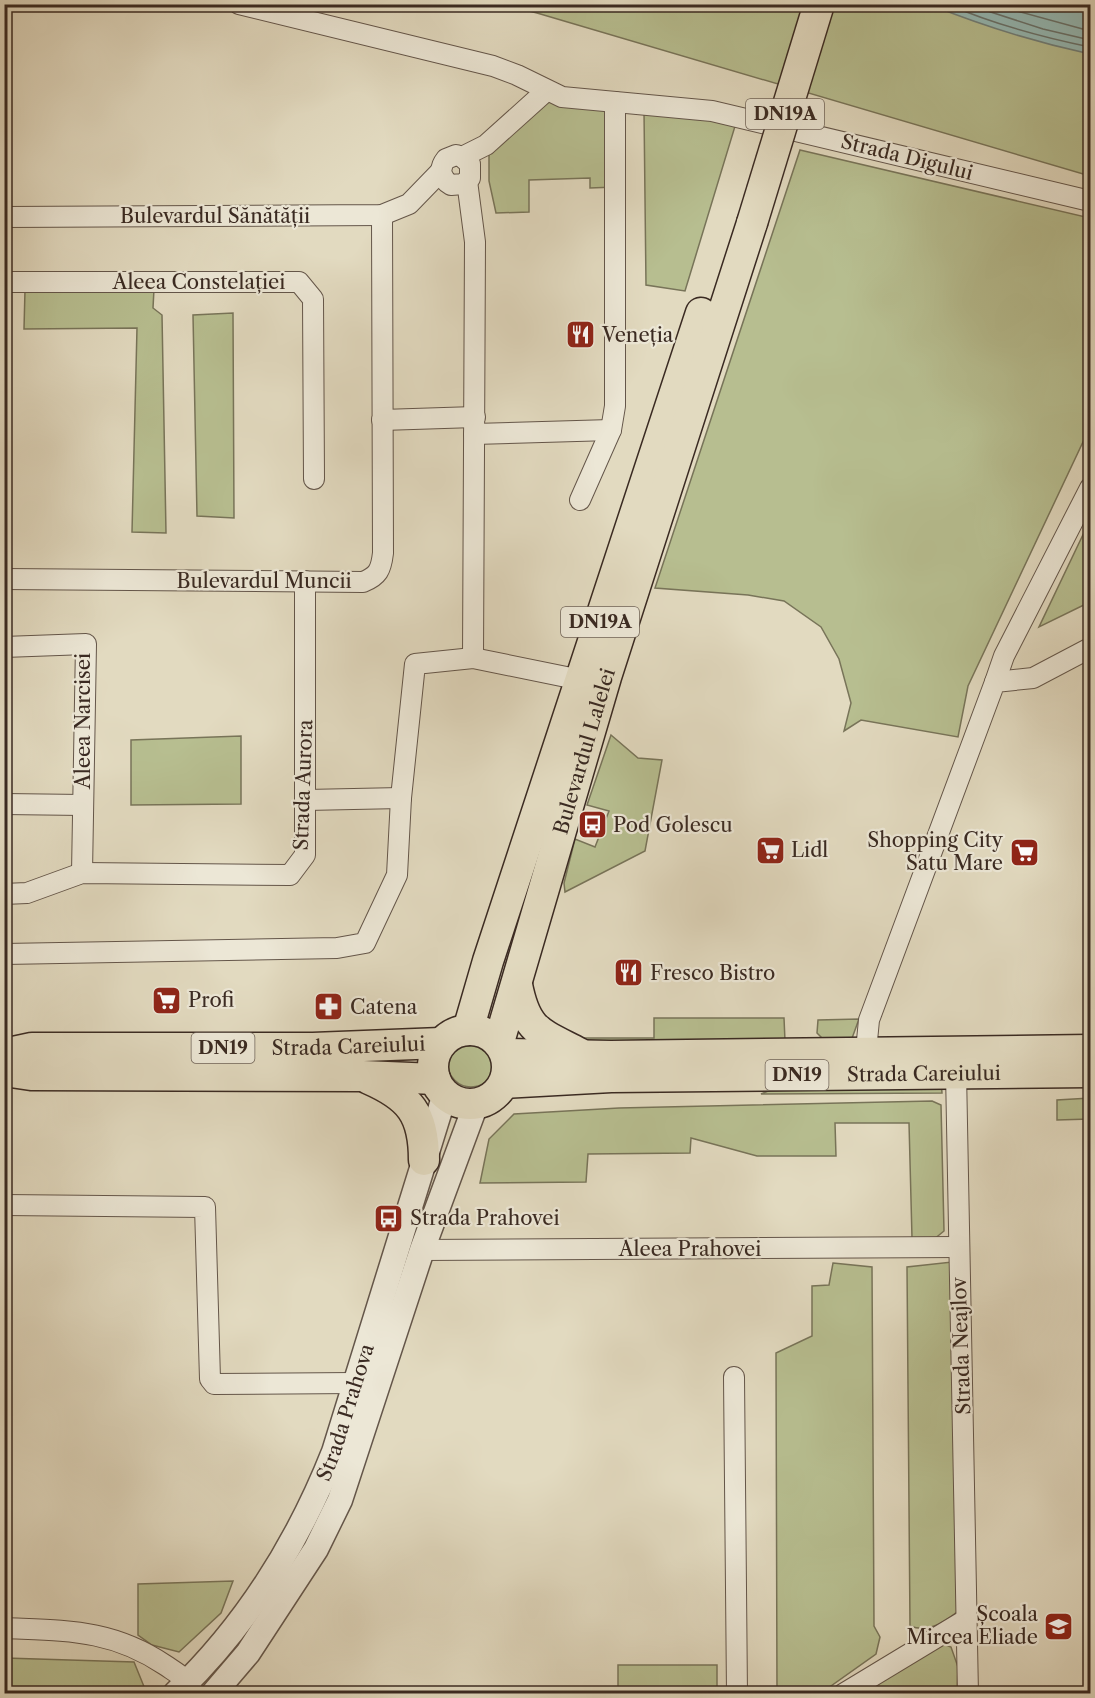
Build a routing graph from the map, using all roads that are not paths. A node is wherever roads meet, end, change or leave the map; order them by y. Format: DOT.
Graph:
graph roads {
  1 [pos="239,4"];
  2 [pos="797,4"];
  3 [pos="819,4"];
  4 [pos="546,91"];
  5 [pos="615,102"];
  6 [pos="457,174"];
  7 [pos="1090,201"];
  8 [pos="382,215"];
  9 [pos="4,217"];
  10 [pos="742,219"];
  11 [pos="4,282"];
  12 [pos="382,420"];
  13 [pos="475,426"];
  14 [pos="611,430"];
  15 [pos="314,479"];
  16 [pos="1090,488"];
  17 [pos="580,500"];
  18 [pos="4,579"];
  19 [pos="305,581"];
  20 [pos="4,648"];
  21 [pos="1090,648"];
  22 [pos="473,658"];
  23 [pos="581,680"];
  24 [pos="995,682"];
  25 [pos="401,798"];
  26 [pos="306,800"];
  27 [pos="4,804"];
  28 [pos="83,805"];
  29 [pos="82,873"];
  30 [pos="4,894"];
  31 [pos="4,954"];
  32 [pos="517,985"];
  33 [pos="468,1029"];
  34 [pos="441,1043"];
  35 [pos="1090,1050"];
  36 [pos="867,1051"];
  37 [pos="4,1054"];
  38 [pos="581,1054"];
  39 [pos="503,1060"];
  40 [pos="4,1071"];
  41 [pos="956,1072"];
  42 [pos="1090,1072"];
  43 [pos="363,1076"];
  44 [pos="440,1086"];
  45 [pos="476,1104"];
  46 [pos="424,1160"];
  47 [pos="4,1205"];
  48 [pos="958,1247"];
  49 [pos="422,1250"];
  50 [pos="734,1377"];
  51 [pos="356,1383"];
  52 [pos="968,1619"];
  53 [pos="4,1628"];
  54 [pos="186,1689"];
  55 [pos="213,1694"];
  56 [pos="737,1694"];
  57 [pos="843,1694"];
  58 [pos="968,1694"];
  1 -- 4 [label="street, Strada Digului"];
  2 -- 10 [label="main road, DN19A"];
  3 -- 10 [label="main road, DN19A, bridge"];
  4 -- 5 [label="street, Strada Digului"];
  4 -- 6 [label="street, Bulevardul Sănătății"];
  5 -- 7 [label="street, Strada Digului"];
  5 -- 14 [label="street"];
  6 -- 8 [label="street, Bulevardul Sănătății"];
  6 -- 13 [label="street"];
  8 -- 9 [label="street, Bulevardul Sănătății"];
  8 -- 12 [label="street, Bulevardul Muncii"];
  10 -- 23 [label="main road, Bulevardul Lalelei / DN19A"];
  10 -- 32 [label="main road, Bulevardul Lalelei / DN19A"];
  11 -- 15 [label="street, Aleea Constelației"];
  12 -- 13 [label="street"];
  12 -- 19 [label="street, Bulevardul Muncii"];
  13 -- 14 [label="street"];
  13 -- 22 [label="street"];
  14 -- 17 [label="street"];
  16 -- 24 [label="street"];
  18 -- 19 [label="street, Bulevardul Muncii"];
  19 -- 26 [label="street, Strada Aurora"];
  20 -- 28 [label="street, Aleea Narcisei"];
  21 -- 24 [label="street"];
  22 -- 23 [label="street"];
  22 -- 25 [label="street"];
  23 -- 33 [label="main road, Bulevardul Lalelei / DN19A"];
  24 -- 36 [label="street"];
  25 -- 26 [label="street"];
  25 -- 31 [label="street"];
  26 -- 29 [label="street, Strada Aurora"];
  27 -- 28 [label="street, Aleea Narcisei"];
  28 -- 29 [label="street, Aleea Narcisei"];
  29 -- 30 [label="street, Strada Aurora"];
  32 -- 38 [label="main road"];
  32 -- 39 [label="main road, Bulevardul Lalelei / DN19A"];
  33 -- 34 [label="main road, DN19"];
  33 -- 39 [label="main road, DN19"];
  34 -- 37 [label="main road, Strada Careiului / DN19"];
  34 -- 44 [label="main road"];
  35 -- 36 [label="main road, Strada Careiului / DN19"];
  36 -- 38 [label="main road, Strada Careiului / DN19"];
  38 -- 39 [label="main road, Strada Careiului / DN19"];
  39 -- 41 [label="main road, Strada Careiului / DN19"];
  39 -- 45 [label="main road"];
  40 -- 43 [label="main road, Strada Careiului / DN19"];
  41 -- 42 [label="main road, Strada Careiului / DN19"];
  41 -- 48 [label="street, Strada Neajlov"];
  43 -- 44 [label="main road, Strada Careiului / DN19"];
  43 -- 46 [label="main road"];
  44 -- 45 [label="main road, DN19"];
  44 -- 46 [label="street, Strada Prahova"];
  45 -- 49 [label="street, Strada Prahova"];
  46 -- 51 [label="street, Strada Prahova"];
  47 -- 51 [label="street"];
  48 -- 49 [label="street, Aleea Prahovei"];
  48 -- 52 [label="street, Strada Neajlov"];
  49 -- 55 [label="street, Strada Prahova"];
  50 -- 56 [label="street"];
  51 -- 54 [label="street, Strada Prahova"];
  52 -- 57 [label="street"];
  52 -- 58 [label="street, Strada Neajlov"];
  53 -- 54 [label="street"];
}
